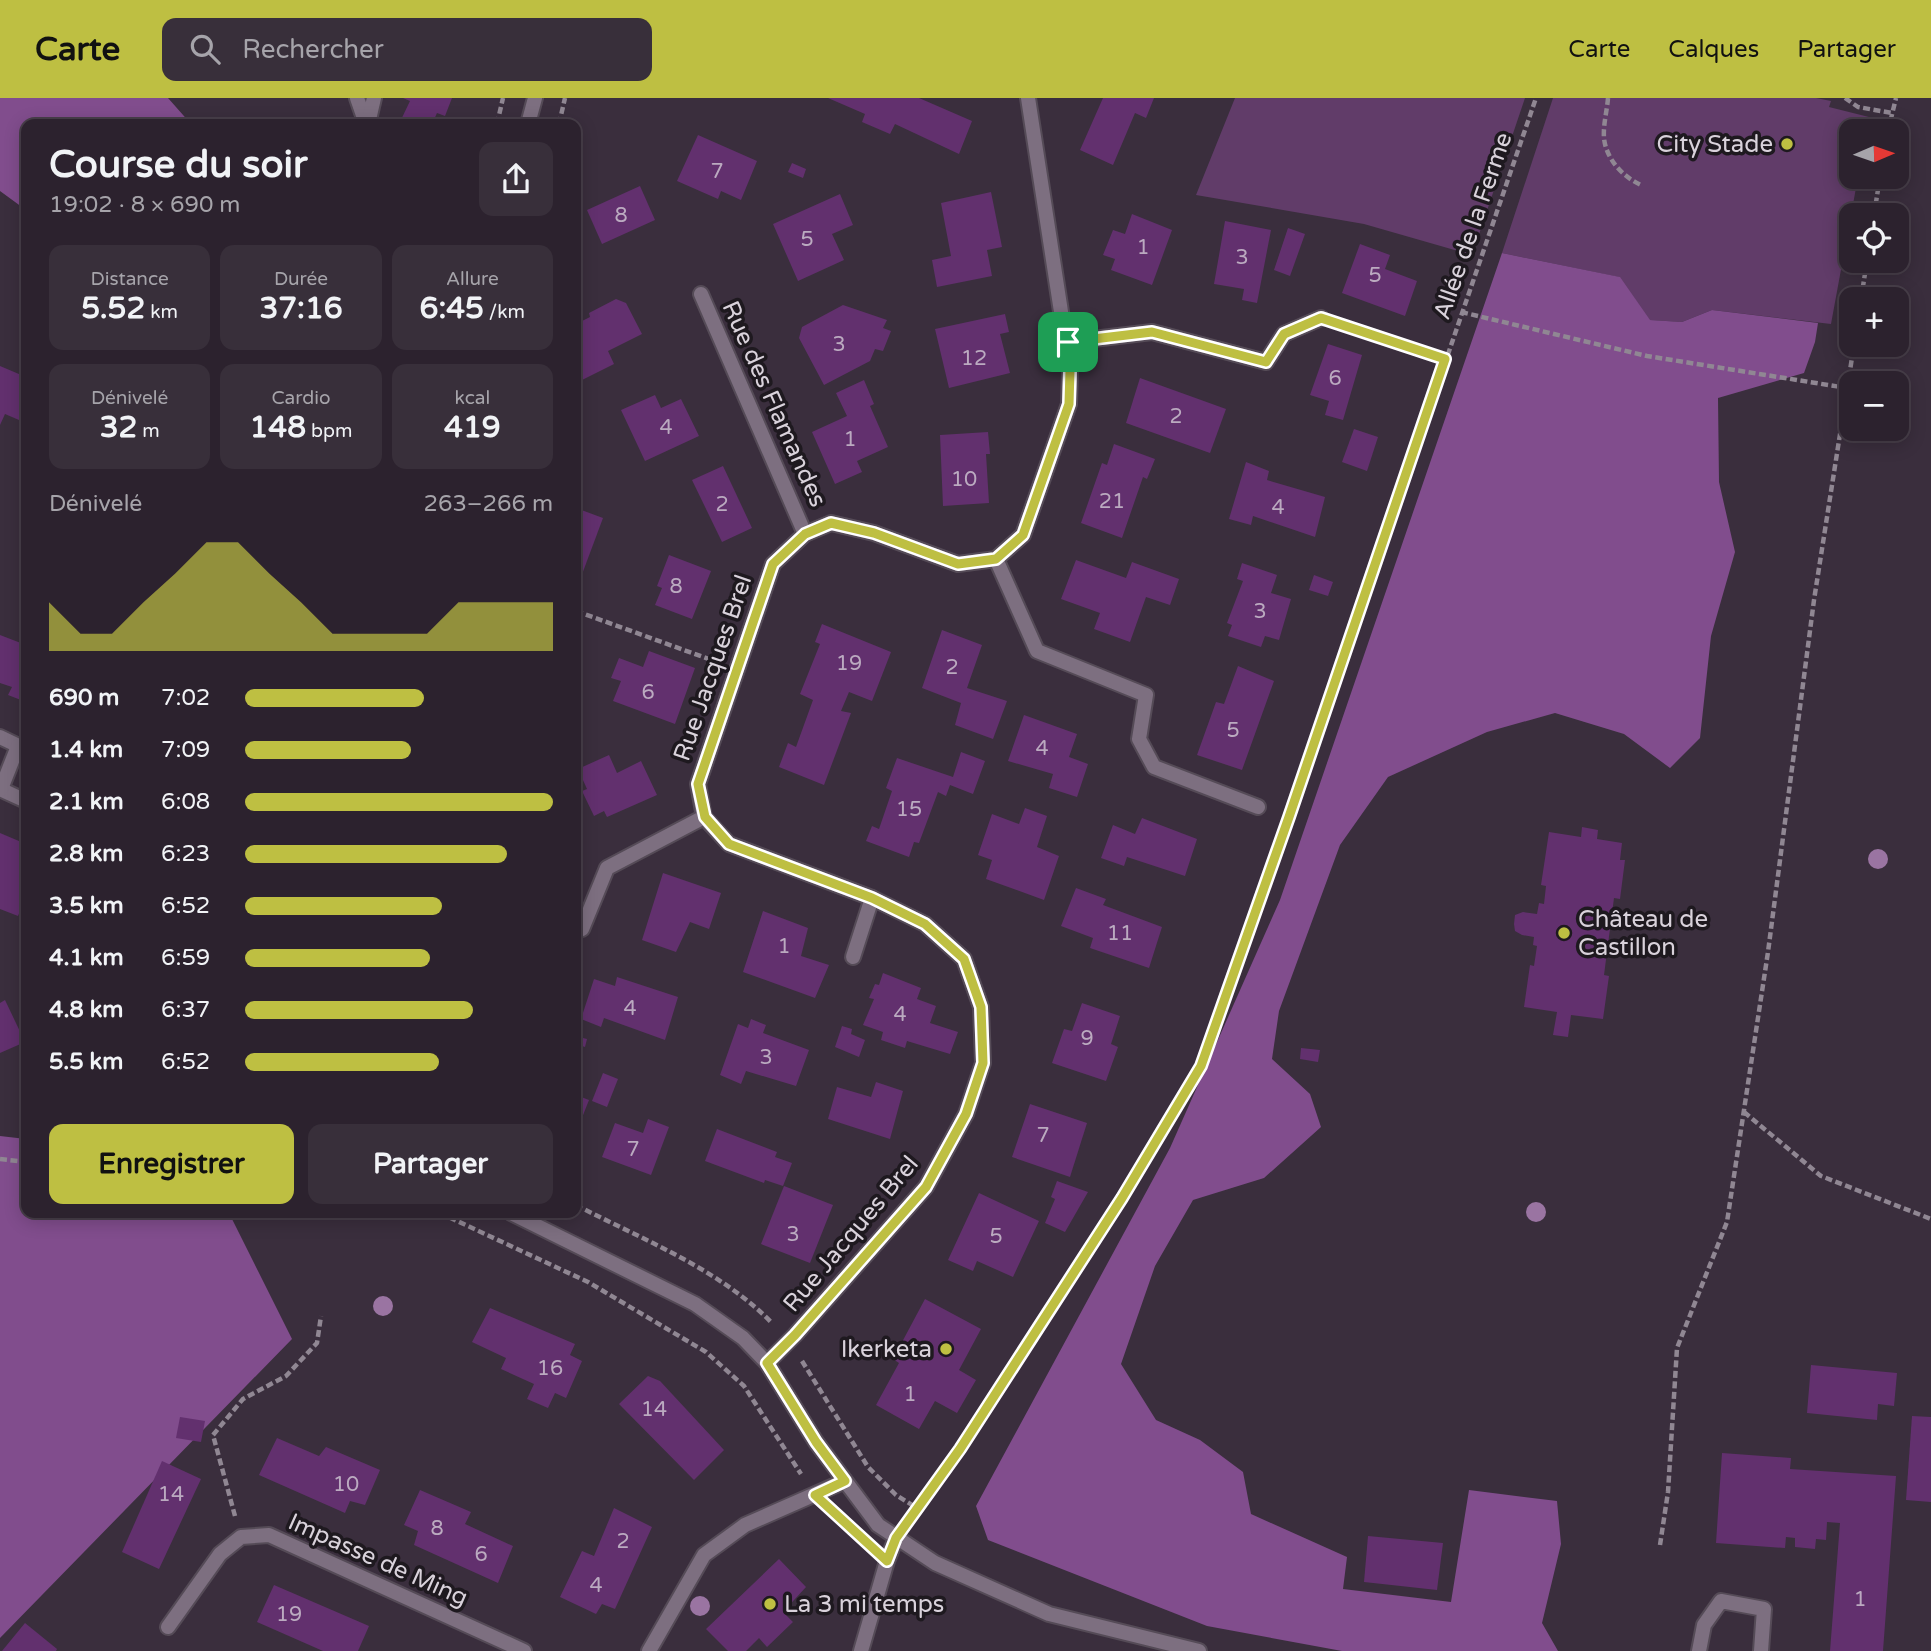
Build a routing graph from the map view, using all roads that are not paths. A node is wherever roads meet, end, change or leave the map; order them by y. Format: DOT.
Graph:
graph roads {
  1 [pos="357,98"];
  2 [pos="374,98"];
  3 [pos="535,98"];
  4 [pos="1027,98"];
  5 [pos="365,119"];
  6 [pos="368,119"];
  7 [pos="529,119"];
  8 [pos="701,293"];
  9 [pos="1321,318"];
  10 [pos="1068,342"];
  11 [pos="805,534"];
  12 [pos="996,559"];
  13 [pos="0,737"];
  14 [pos="21,748"];
  15 [pos="21,750"];
  16 [pos="0,789"];
  17 [pos="21,798"];
  18 [pos="1258,807"];
  19 [pos="705,817"];
  20 [pos="872,898"];
  21 [pos="582,929"];
  22 [pos="853,957"];
  23 [pos="521,1218"];
  24 [pos="767,1363"];
  25 [pos="845,1481"];
  26 [pos="896,1538"];
  27 [pos="168,1628"];
  28 [pos="524,1651"];
  29 [pos="649,1651"];
  30 [pos="861,1651"];
  31 [pos="1199,1651"];
  32 [pos="1699,1651"];
  33 [pos="1760,1651"];
  1 -- 5 [label="street"];
  2 -- 6 [label="street"];
  3 -- 7 [label="street"];
  4 -- 10 [label="street"];
  8 -- 11 [label="street, Rue des Flamandes"];
  9 -- 10 [label="street"];
  10 -- 12 [label="street"];
  11 -- 12 [label="street, Rue Jacques Brel"];
  11 -- 19 [label="street, Rue Jacques Brel"];
  12 -- 18 [label="street"];
  13 -- 14 [label="street"];
  15 -- 16 [label="street"];
  16 -- 17 [label="street"];
  19 -- 20 [label="street, Rue Jacques Brel"];
  19 -- 21 [label="street"];
  20 -- 22 [label="street"];
  20 -- 24 [label="street, Rue Jacques Brel"];
  23 -- 24 [label="street"];
  24 -- 25 [label="street"];
  25 -- 26 [label="street"];
  25 -- 29 [label="street"];
  26 -- 30 [label="street"];
  26 -- 31 [label="street"];
  27 -- 28 [label="street, Impasse de Ming"];
  32 -- 33 [label="street"];
}
